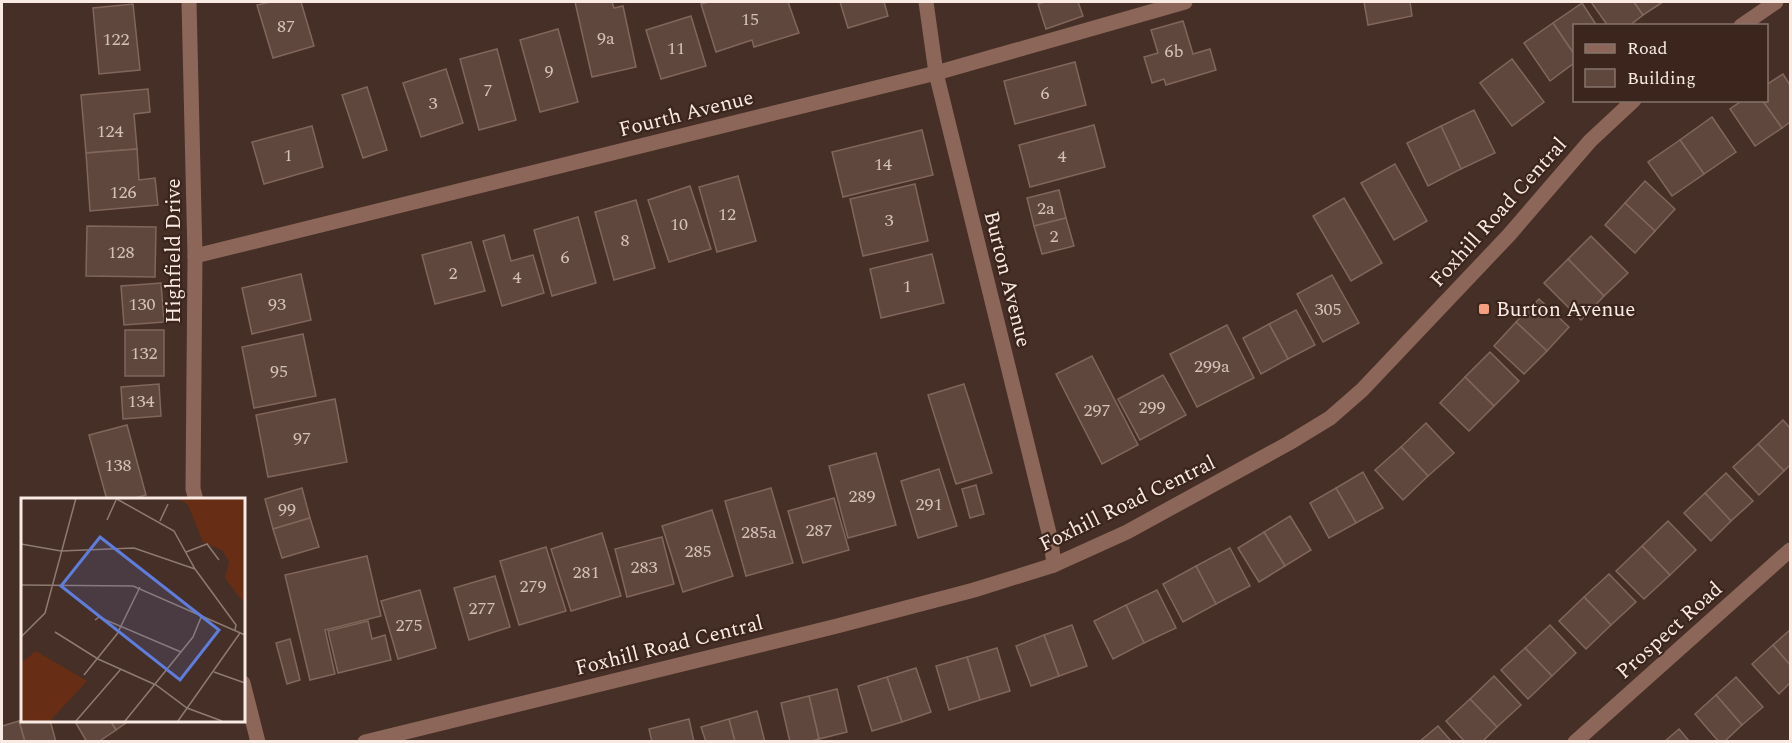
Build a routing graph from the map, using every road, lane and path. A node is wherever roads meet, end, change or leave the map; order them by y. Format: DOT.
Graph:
graph roads {
  1 [pos="189,2"];
  2 [pos="926,2"];
  3 [pos="1185,2"];
  4 [pos="1776,2"];
  5 [pos="1744,24"];
  6 [pos="936,73"];
  7 [pos="1632,102"];
  8 [pos="195,256"];
  9 [pos="195,498"];
  10 [pos="1791,550"];
  11 [pos="1054,565"];
  12 [pos="244,686"];
  13 [pos="258,741"];
  14 [pos="365,741"];
  15 [pos="1575,741"];
  1 -- 8 [label="street, Highfield Drive"];
  2 -- 6 [label="street, Burton Avenue"];
  3 -- 6 [label="street, Fourth Avenue"];
  4 -- 5 [label="street"];
  6 -- 8 [label="street, Fourth Avenue"];
  6 -- 11 [label="street, Burton Avenue"];
  7 -- 11 [label="street, Foxhill Road Central"];
  8 -- 9 [label="street, Highfield Drive"];
  10 -- 15 [label="street, Prospect Road"];
  11 -- 14 [label="street, Foxhill Road Central"];
  12 -- 13 [label="street"];
}
